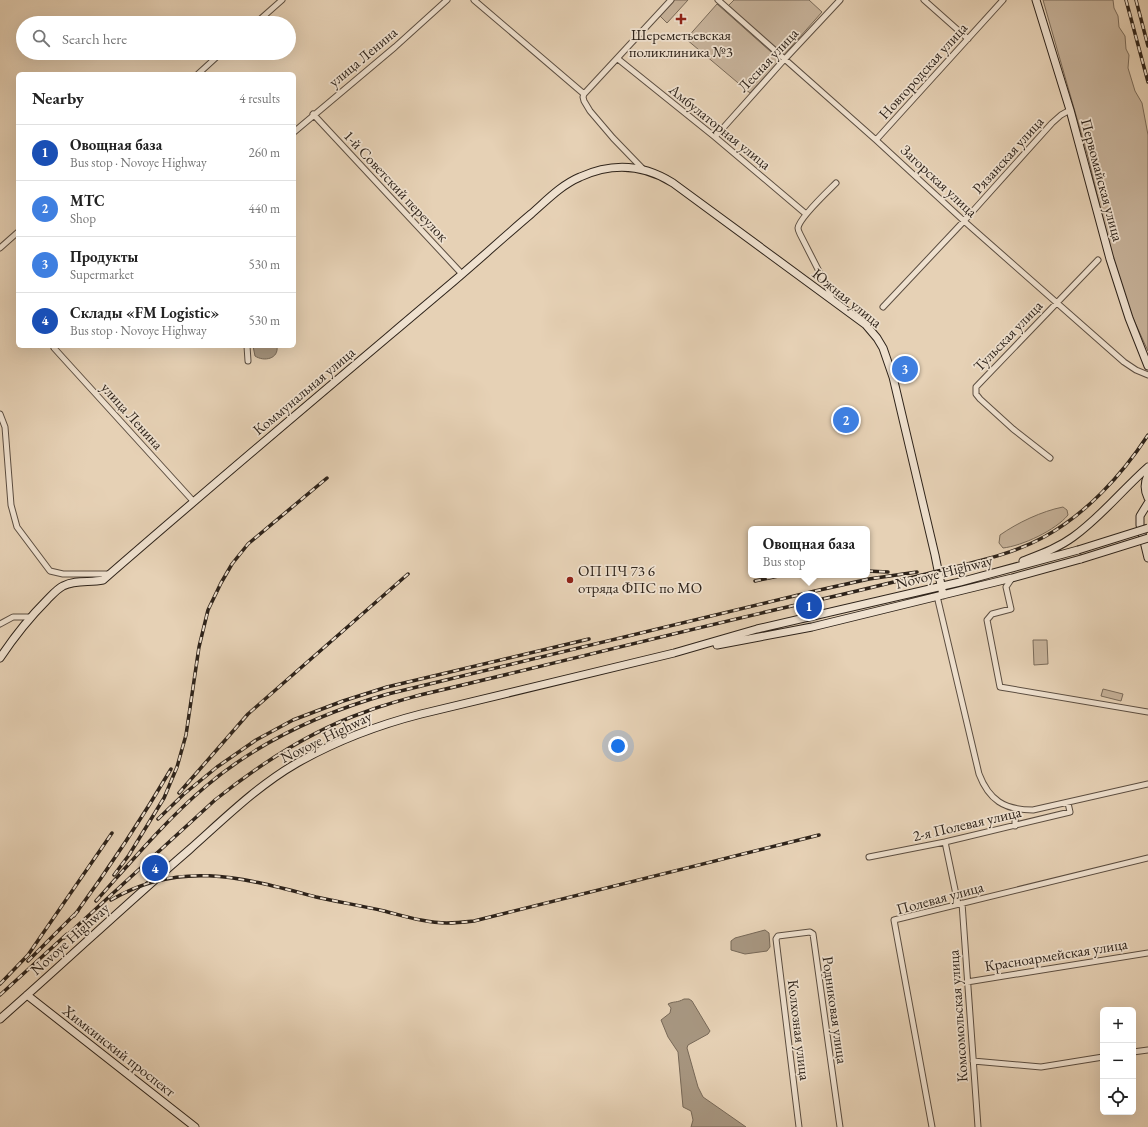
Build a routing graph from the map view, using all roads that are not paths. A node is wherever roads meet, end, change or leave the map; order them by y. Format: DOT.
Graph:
graph roads {
  1 [pos="282,0"];
  2 [pos="447,0"];
  3 [pos="474,0"];
  4 [pos="671,0"];
  5 [pos="718,0"];
  6 [pos="840,0"];
  7 [pos="924,0"];
  8 [pos="1003,0"];
  9 [pos="1036,0"];
  10 [pos="264,16"];
  11 [pos="968,39"];
  12 [pos="618,59"];
  13 [pos="213,60"];
  14 [pos="784,60"];
  15 [pos="200,72"];
  16 [pos="584,94"];
  17 [pos="1070,110"];
  18 [pos="313,114"];
  19 [pos="296,130"];
  20 [pos="715,137"];
  21 [pos="876,140"];
  22 [pos="642,168"];
  23 [pos="836,183"];
  24 [pos="806,214"];
  25 [pos="964,221"];
  26 [pos="16,234"];
  27 [pos="0,248"];
  28 [pos="1098,260"];
  29 [pos="462,274"];
  30 [pos="832,299"];
  31 [pos="1057,303"];
  32 [pos="883,307"];
  33 [pos="54,348"];
  34 [pos="247,348"];
  35 [pos="248,361"];
  36 [pos="1148,366"];
  37 [pos="1148,375"];
  38 [pos="0,414"];
  39 [pos="1050,458"];
  40 [pos="1148,467"];
  41 [pos="1147,478"];
  42 [pos="1148,498"];
  43 [pos="194,502"];
  44 [pos="1148,503"];
  45 [pos="1148,528"];
  46 [pos="1148,538"];
  47 [pos="1148,558"];
  48 [pos="993,573"];
  49 [pos="110,574"];
  50 [pos="1012,578"];
  51 [pos="998,581"];
  52 [pos="941,586"];
  53 [pos="1006,587"];
  54 [pos="940,596"];
  55 [pos="30,617"];
  56 [pos="0,624"];
  57 [pos="674,653"];
  58 [pos="0,658"];
  59 [pos="1148,712"];
  60 [pos="1148,784"];
  61 [pos="1068,803"];
  62 [pos="1015,816"];
  63 [pos="1015,826"];
  64 [pos="944,842"];
  65 [pos="869,857"];
  66 [pos="1148,858"];
  67 [pos="960,904"];
  68 [pos="776,937"];
  69 [pos="1148,953"];
  70 [pos="968,982"];
  71 [pos="27,995"];
  72 [pos="0,1019"];
  73 [pos="1148,1050"];
  74 [pos="1136,1052"];
  75 [pos="1100,1057"];
  76 [pos="973,1061"];
  77 [pos="195,1127"];
  78 [pos="799,1127"];
  79 [pos="840,1127"];
  80 [pos="932,1127"];
  81 [pos="978,1127"];
  1 -- 10 [label="street"];
  2 -- 18 [label="street, улица Ленина"];
  3 -- 16 [label="street"];
  4 -- 12 [label="street"];
  5 -- 14 [label="street, Загорская улица"];
  6 -- 14 [label="street, Лесная улица"];
  7 -- 11 [label="street"];
  8 -- 11 [label="street, Новгородская улица"];
  9 -- 17 [label="street, Первомайская улица"];
  11 -- 21 [label="street, Новгородская улица"];
  12 -- 16 [label="street"];
  12 -- 20 [label="street, Амбулаторная улица"];
  13 -- 15 [label="street"];
  14 -- 20 [label="street, Лесная улица"];
  14 -- 21 [label="street, Загорская улица"];
  16 -- 22 [label="street"];
  17 -- 25 [label="street, Рязанская улица"];
  17 -- 36 [label="street, Первомайская улица"];
  18 -- 19 [label="street, улица Ленина"];
  18 -- 29 [label="street, 1-й Советский переулок"];
  20 -- 24 [label="street, Амбулаторная улица"];
  21 -- 25 [label="street, Загорская улица"];
  22 -- 29 [label="street, Коммунальная улица"];
  22 -- 30 [label="street, Южная улица"];
  23 -- 24 [label="street"];
  24 -- 30 [label="street"];
  25 -- 31 [label="street, Загорская улица"];
  25 -- 32 [label="street, Рязанская улица"];
  26 -- 27 [label="street"];
  28 -- 31 [label="street, Тульская улица"];
  29 -- 43 [label="street, Коммунальная улица"];
  30 -- 52 [label="street, Южная улица"];
  31 -- 37 [label="street, Загорская улица"];
  31 -- 39 [label="street, Тульская улица"];
  33 -- 43 [label="street, улица Ленина"];
  34 -- 35 [label="street"];
  38 -- 49 [label="street"];
  40 -- 48 [label="street"];
  41 -- 42 [label="street"];
  43 -- 49 [label="street, Коммунальная улица"];
  44 -- 47 [label="street"];
  45 -- 48 [label="street, Novoye Highway, bridge"];
  46 -- 50 [label="street, Novoye Highway, bridge"];
  48 -- 52 [label="street, Novoye Highway"];
  49 -- 55 [label="street, Коммунальная улица"];
  50 -- 51 [label="street, Novoye Highway"];
  50 -- 53 [label="street"];
  51 -- 53 [label="street"];
  51 -- 54 [label="street, Novoye Highway"];
  52 -- 54 [label="street, Южная улица"];
  52 -- 57 [label="street, Novoye Highway"];
  53 -- 59 [label="street"];
  54 -- 57 [label="street, Novoye Highway"];
  54 -- 61 [label="street"];
  55 -- 56 [label="street"];
  55 -- 58 [label="street, Коммунальная улица"];
  57 -- 71 [label="street, Novoye Highway"];
  60 -- 61 [label="street"];
  61 -- 63 [label="street, 2-я Полевая улица"];
  62 -- 63 [label="street"];
  63 -- 64 [label="street, 2-я Полевая улица"];
  64 -- 65 [label="street, 2-я Полевая улица"];
  64 -- 67 [label="street, Комсомольская улица"];
  66 -- 67 [label="street, Полевая улица"];
  67 -- 70 [label="street, Комсомольская улица"];
  67 -- 80 [label="street, Полевая улица"];
  68 -- 78 [label="street, Колхозная улица"];
  68 -- 79 [label="street, Родниковая улица"];
  69 -- 70 [label="street, Красноармейская улица"];
  70 -- 76 [label="street, Комсомольская улица"];
  71 -- 72 [label="street, Novoye Highway"];
  71 -- 77 [label="street, Химкинский проспект"];
  73 -- 74 [label="street"];
  75 -- 76 [label="street"];
  76 -- 81 [label="street, Комсомольская улица"];
}
